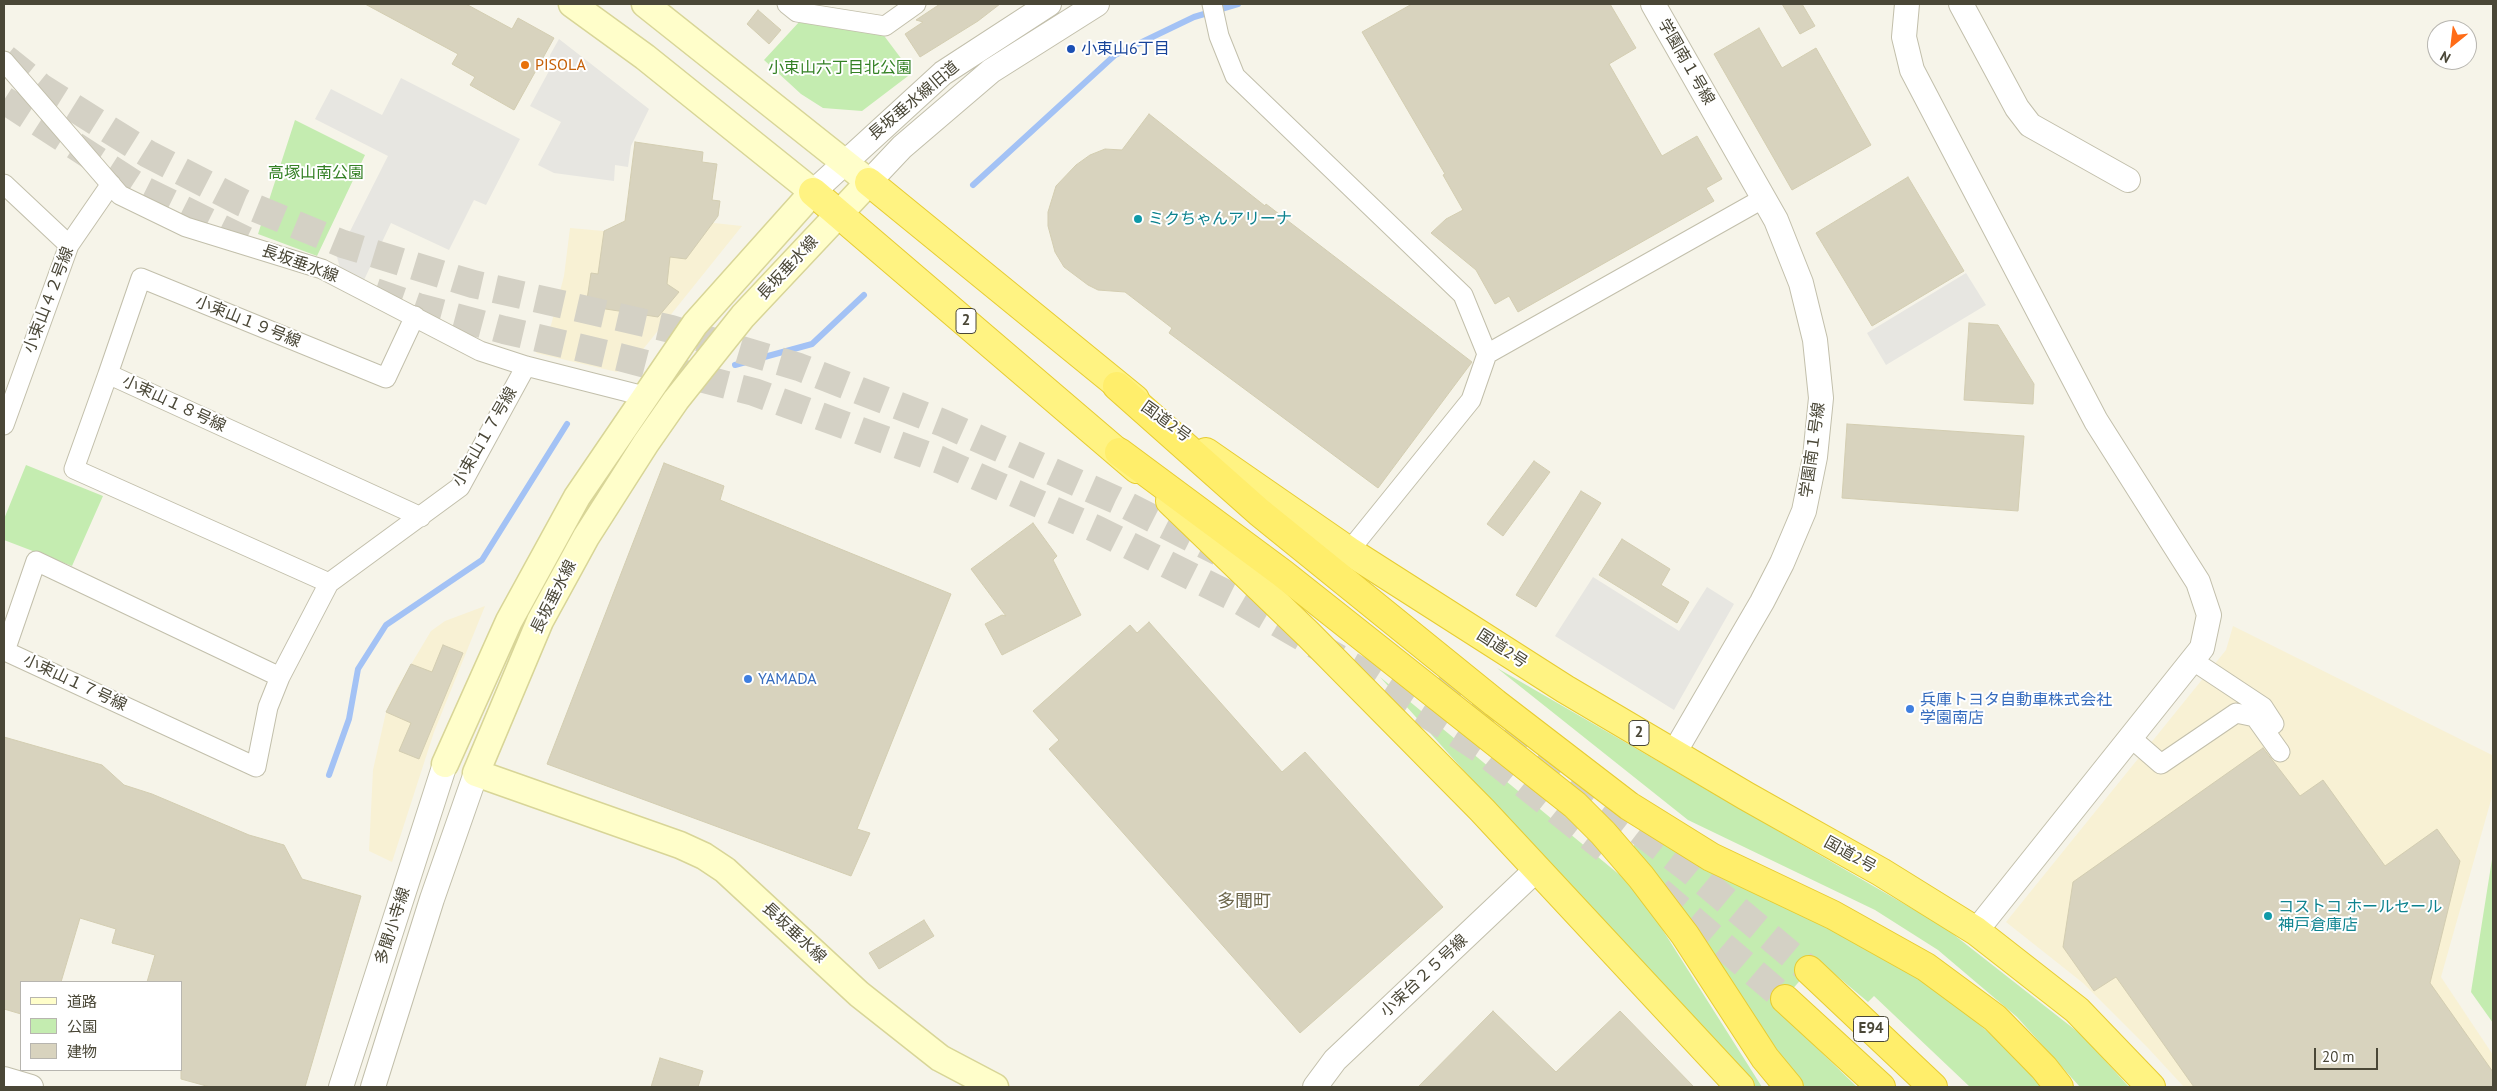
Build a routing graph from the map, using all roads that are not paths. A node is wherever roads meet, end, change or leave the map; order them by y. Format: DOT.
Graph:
graph roads {
  1 [pos="572,4"];
  2 [pos="645,4"];
  3 [pos="787,4"];
  4 [pos="916,4"];
  5 [pos="1049,4"];
  6 [pos="1098,4"];
  7 [pos="1212,4"];
  8 [pos="1653,4"];
  9 [pos="1906,4"];
  10 [pos="1961,4"];
  11 [pos="4,62"];
  12 [pos="843,162"];
  13 [pos="2128,180"];
  14 [pos="869,182"];
  15 [pos="111,184"];
  16 [pos="5,190"];
  17 [pos="813,192"];
  18 [pos="1764,198"];
  19 [pos="839,212"];
  20 [pos="69,246"];
  21 [pos="415,316"];
  22 [pos="1487,354"];
  23 [pos="526,366"];
  24 [pos="108,374"];
  25 [pos="1117,386"];
  26 [pos="10,388"];
  27 [pos="644,396"];
  28 [pos="4,425"];
  29 [pos="1119,452"];
  30 [pos="421,517"];
  31 [pos="1349,551"];
  32 [pos="329,583"];
  33 [pos="2192,660"];
  34 [pos="280,677"];
  35 [pos="2130,737"];
  36 [pos="1674,753"];
  37 [pos="446,764"];
  38 [pos="476,773"];
  39 [pos="1538,869"];
  40 [pos="1976,931"];
  41 [pos="1810,970"];
  42 [pos="1785,999"];
  43 [pos="4,1079"];
  44 [pos="31,1087"];
  45 [pos="340,1087"];
  46 [pos="373,1087"];
  47 [pos="995,1087"];
  48 [pos="1315,1087"];
  49 [pos="1740,1087"];
  50 [pos="1789,1087"];
  51 [pos="1881,1087"];
  52 [pos="1934,1087"];
  53 [pos="2059,1087"];
  54 [pos="2151,1087"];
  1 -- 17 [label="main road"];
  2 -- 12 [label="main road"];
  3 -- 4 [label="street"];
  5 -- 12 [label="street, 長坂垂水線旧道"];
  6 -- 14 [label="street, 長坂垂水線旧道"];
  7 -- 22 [label="street"];
  8 -- 18 [label="street, 学園南１号線"];
  9 -- 33 [label="street"];
  10 -- 13 [label="street"];
  11 -- 15 [label="street, 長坂垂水線"];
  12 -- 14 [label="main road"];
  12 -- 17 [label="street, 長坂垂水線旧道"];
  14 -- 19 [label="main road, 長坂垂水線"];
  14 -- 25 [label="highway, 国道2号 / 2"];
  15 -- 20 [label="street, 小束山４２号線"];
  15 -- 21 [label="street, 長坂垂水線"];
  16 -- 20 [label="street"];
  17 -- 19 [label="highway, 2"];
  17 -- 27 [label="main road, 長坂垂水線"];
  18 -- 22 [label="street"];
  18 -- 36 [label="street, 学園南１号線"];
  19 -- 29 [label="highway, 2"];
  19 -- 38 [label="main road, 長坂垂水線"];
  20 -- 26 [label="street, 小束山４２号線"];
  21 -- 23 [label="street, 長坂垂水線"];
  21 -- 24 [label="street, 小束山１９号線"];
  22 -- 31 [label="street"];
  23 -- 27 [label="street, 長坂垂水線"];
  23 -- 30 [label="street, 小束山１７号線"];
  24 -- 30 [label="street, 小束山１８号線"];
  24 -- 32 [label="street, 小束山１８号線"];
  25 -- 31 [label="highway, 国道2号 / 2"];
  25 -- 53 [label="highway"];
  26 -- 28 [label="street, 小束山４２号線"];
  27 -- 37 [label="main road, 長坂垂水線"];
  29 -- 39 [label="highway, 2"];
  29 -- 50 [label="highway"];
  30 -- 32 [label="street, 小束山１７号線"];
  31 -- 36 [label="highway, 国道2号 / 2"];
  32 -- 34 [label="street, 小束山１７号線"];
  33 -- 35 [label="street"];
  33 -- 35 [label="street"];
  34 -- 34 [label="street, 小束山１７号線"];
  35 -- 40 [label="street"];
  36 -- 40 [label="highway, 国道2号 / 2"];
  37 -- 45 [label="street, 多聞小寺線"];
  38 -- 46 [label="street, 多聞小寺線"];
  38 -- 47 [label="main road, 長坂垂水線"];
  39 -- 48 [label="street, 小束台２５号線"];
  39 -- 49 [label="highway, 2"];
  40 -- 54 [label="highway, 国道2号 / 2"];
  41 -- 52 [label="highway, E94"];
  42 -- 51 [label="highway, E94"];
  43 -- 44 [label="street"];
}
